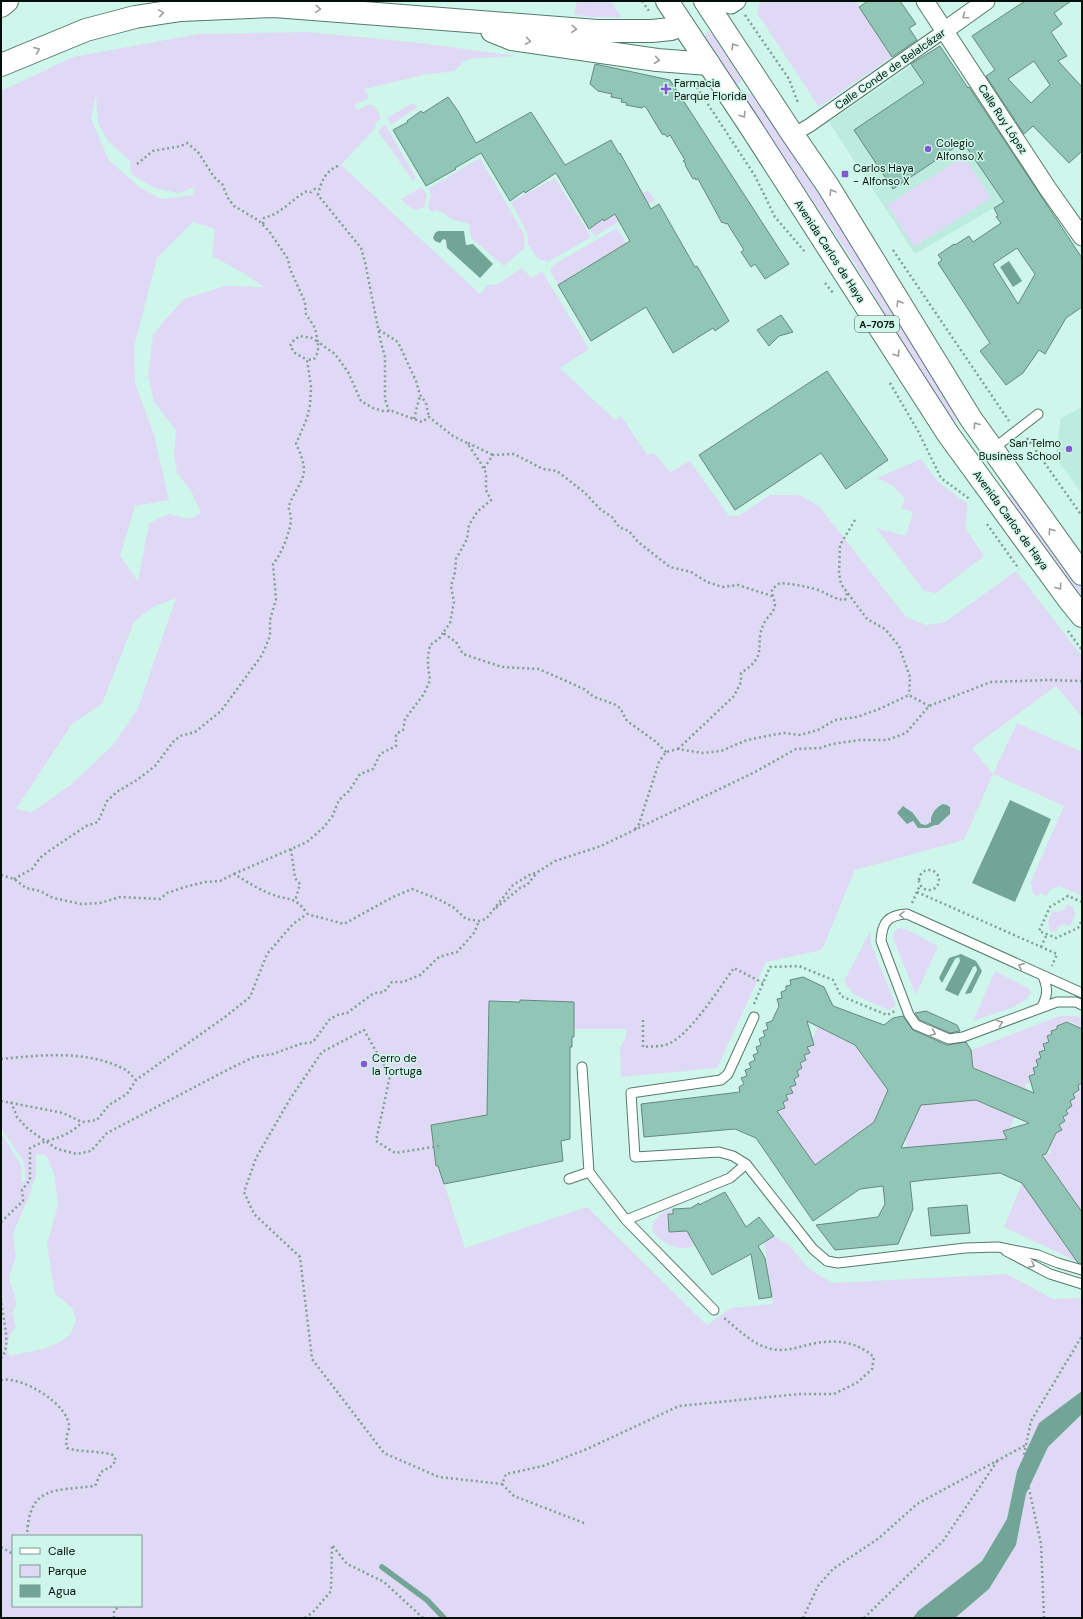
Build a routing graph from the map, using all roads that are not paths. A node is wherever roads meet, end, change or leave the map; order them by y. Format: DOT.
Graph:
graph roads {
  1 [pos="6,1"];
  2 [pos="667,1"];
  3 [pos="737,1"];
  4 [pos="925,1"];
  5 [pos="986,1"];
  6 [pos="713,3"];
  7 [pos="1,6"];
  8 [pos="465,20"];
  9 [pos="682,24"];
  10 [pos="944,31"];
  11 [pos="709,64"];
  12 [pos="1,66"];
  13 [pos="801,130"];
  14 [pos="1082,237"];
  15 [pos="1038,414"];
  16 [pos="993,449"];
  17 [pos="1082,574"];
  18 [pos="1082,616"];
  19 [pos="1045,976"];
  20 [pos="1082,993"];
  21 [pos="1082,1005"];
  22 [pos="1042,1007"];
  23 [pos="754,1017"];
  24 [pos="582,1067"];
  25 [pos="746,1164"];
  26 [pos="589,1172"];
  27 [pos="569,1179"];
  28 [pos="626,1220"];
  29 [pos="998,1247"];
  30 [pos="1082,1270"];
  31 [pos="1082,1284"];
  32 [pos="714,1310"];
  1 -- 7 [label="main road"];
  2 -- 9 [label="main road, Avenida Carlos de Haya / A-7075"];
  3 -- 6 [label="street"];
  4 -- 10 [label="street, Calle Ruy López"];
  5 -- 10 [label="street, Calle Conde de Belalcázar, one-way"];
  6 -- 9 [label="main road"];
  13 -- 6 [label="main road, A-7075, one-way"];
  8 -- 9 [label="main road, one-way"];
  8 -- 11 [label="main road, one-way"];
  12 -- 8 [label="main road, one-way"];
  9 -- 11 [label="main road, Avenida Carlos de Haya / A-7075"];
  10 -- 13 [label="street, Calle Conde de Belalcázar"];
  10 -- 14 [label="street, Calle Ruy López"];
  11 -- 18 [label="main road, Avenida Carlos de Haya / A-7075, one-way"];
  16 -- 13 [label="main road, A-7075, one-way"];
  15 -- 16 [label="lane"];
  17 -- 16 [label="main road, A-7075, one-way"];
  19 -- 20 [label="lane"];
  19 -- 22 [label="lane"];
  19 -- 22 [label="lane, one-way"];
  21 -- 22 [label="lane"];
  23 -- 25 [label="lane"];
  24 -- 26 [label="lane"];
  25 -- 28 [label="lane"];
  25 -- 29 [label="lane"];
  26 -- 27 [label="lane"];
  26 -- 28 [label="lane"];
  28 -- 32 [label="lane"];
  29 -- 30 [label="lane"];
  29 -- 31 [label="lane, one-way"];
}
